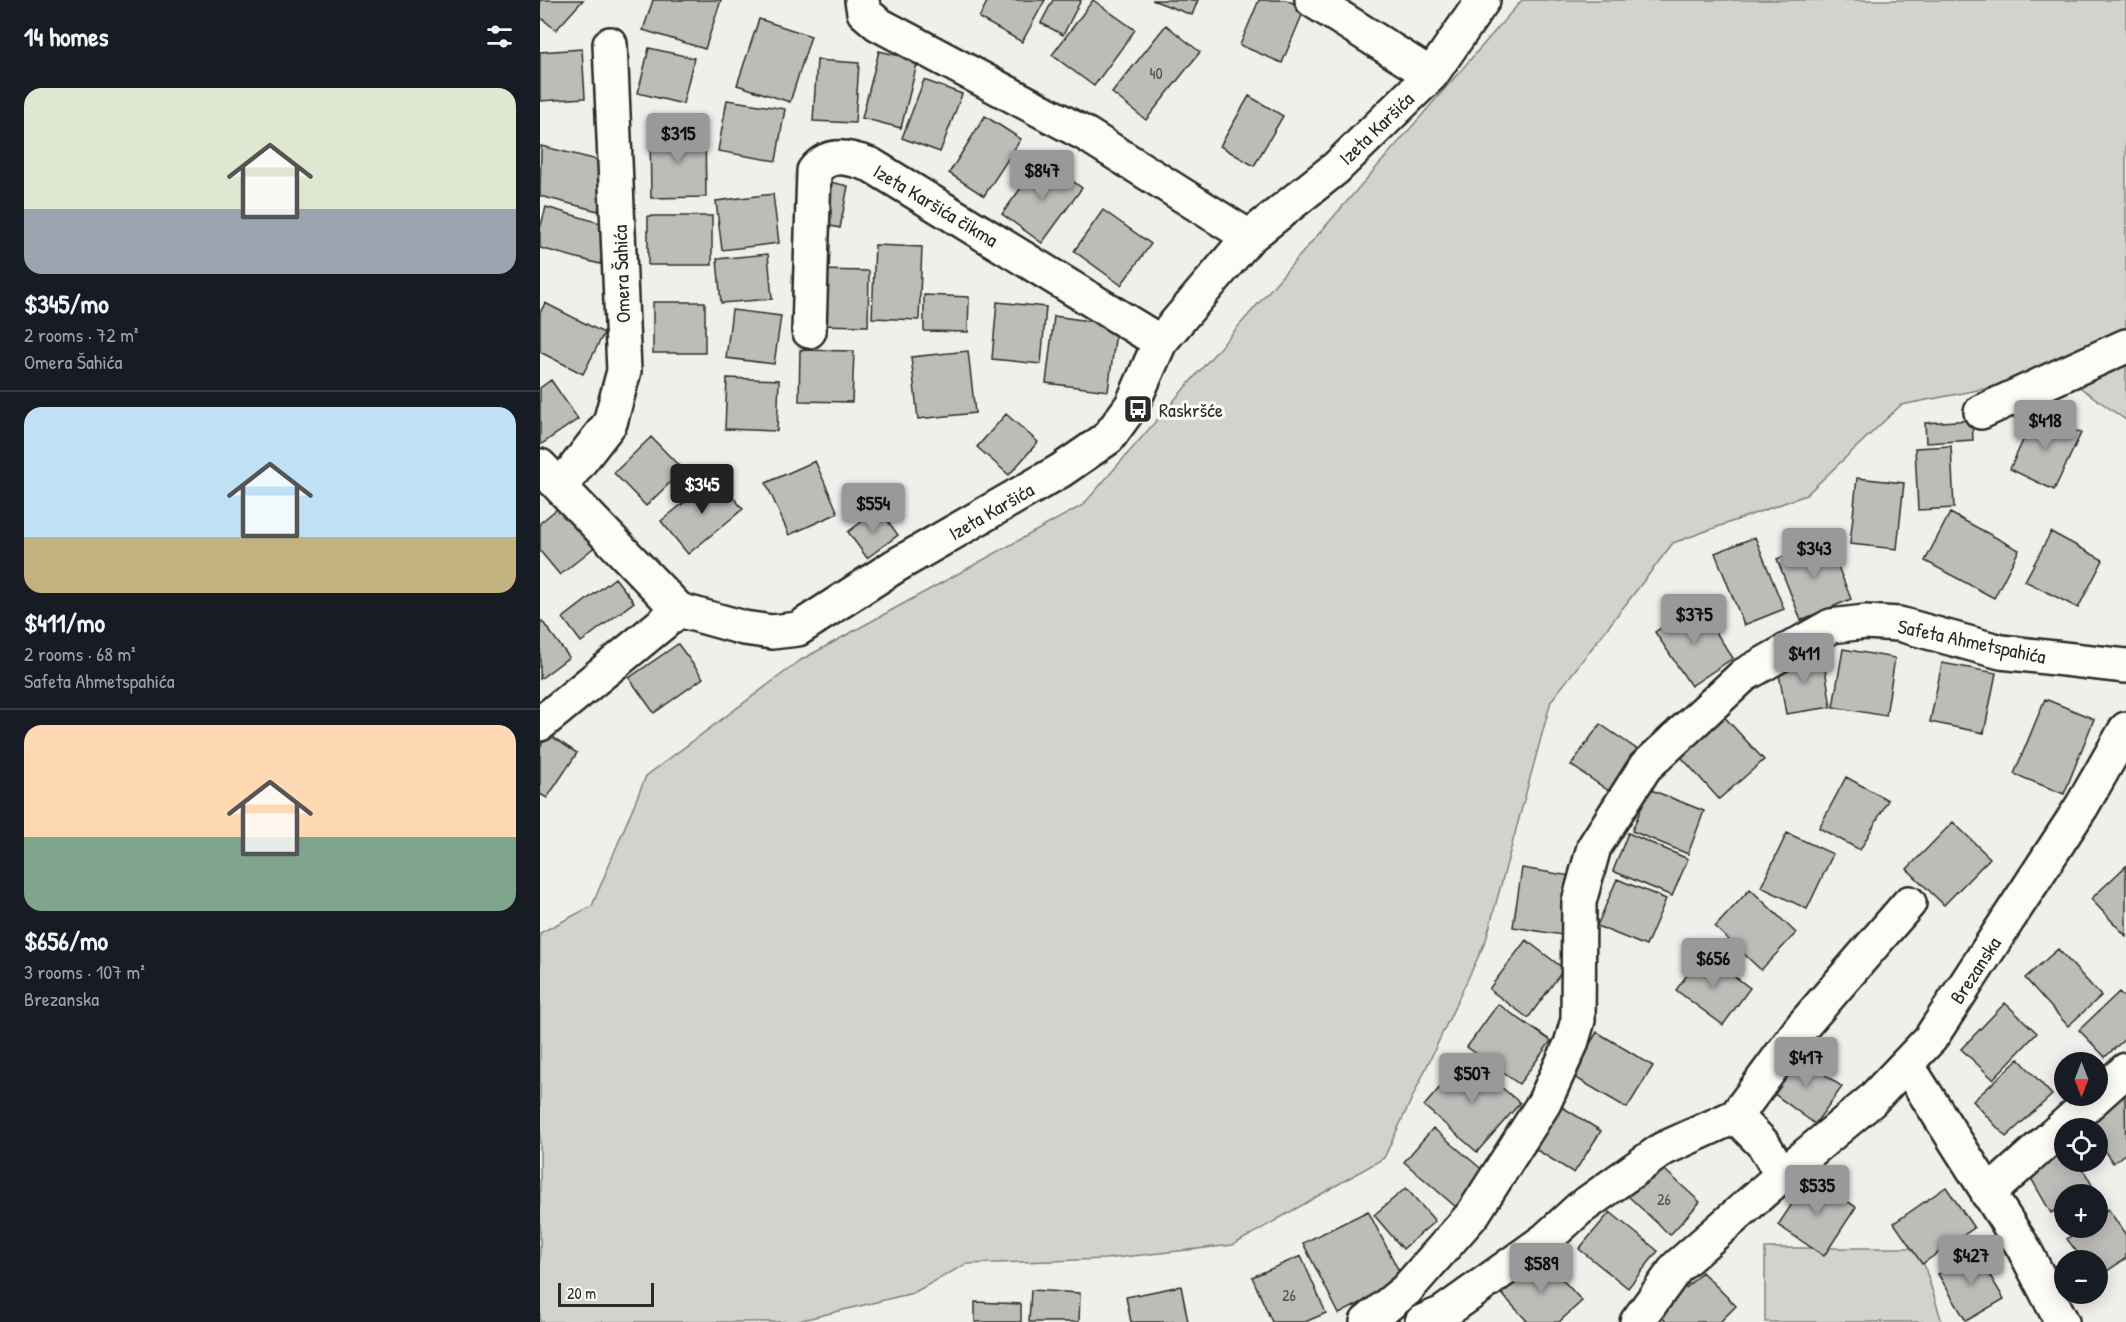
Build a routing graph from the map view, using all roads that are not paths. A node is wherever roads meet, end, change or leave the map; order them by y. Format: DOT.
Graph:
graph roads {
  1 [pos="862,0"];
  2 [pos="1312,0"];
  3 [pos="1483,0"];
  4 [pos="610,44"];
  5 [pos="1431,75"];
  6 [pos="1249,237"];
  7 [pos="809,331"];
  8 [pos="1160,342"];
  9 [pos="2126,346"];
  10 [pos="1982,412"];
  11 [pos="551,476"];
  12 [pos="679,610"];
  13 [pos="2126,666"];
  14 [pos="540,724"];
  15 [pos="2126,729"];
  16 [pos="1909,903"];
  17 [pos="1907,1065"];
  18 [pos="2126,1070"];
  19 [pos="1736,1116"];
  20 [pos="1782,1174"];
  21 [pos="1988,1194"];
  22 [pos="1367,1322"];
  23 [pos="1422,1322"];
  24 [pos="1637,1322"];
  25 [pos="2062,1322"];
  1 -- 6 [label="street"];
  2 -- 5 [label="street"];
  3 -- 5 [label="street, Izeta Karšića"];
  4 -- 11 [label="street, Omera Šahića"];
  5 -- 6 [label="street, Izeta Karšića"];
  6 -- 8 [label="street, Izeta Karšića"];
  7 -- 8 [label="street, Izeta Karšića čikma"];
  8 -- 12 [label="street, Izeta Karšića"];
  9 -- 10 [label="street"];
  11 -- 12 [label="street, Omera Šahića"];
  12 -- 14 [label="street"];
  13 -- 22 [label="street, Safeta Ahmetspahića"];
  15 -- 17 [label="street, Brezanska"];
  16 -- 19 [label="street"];
  17 -- 20 [label="street, Brezanska"];
  17 -- 21 [label="street"];
  18 -- 21 [label="street"];
  19 -- 20 [label="street"];
  19 -- 23 [label="street"];
  20 -- 24 [label="street, Brezanska"];
  21 -- 25 [label="street"];
}
